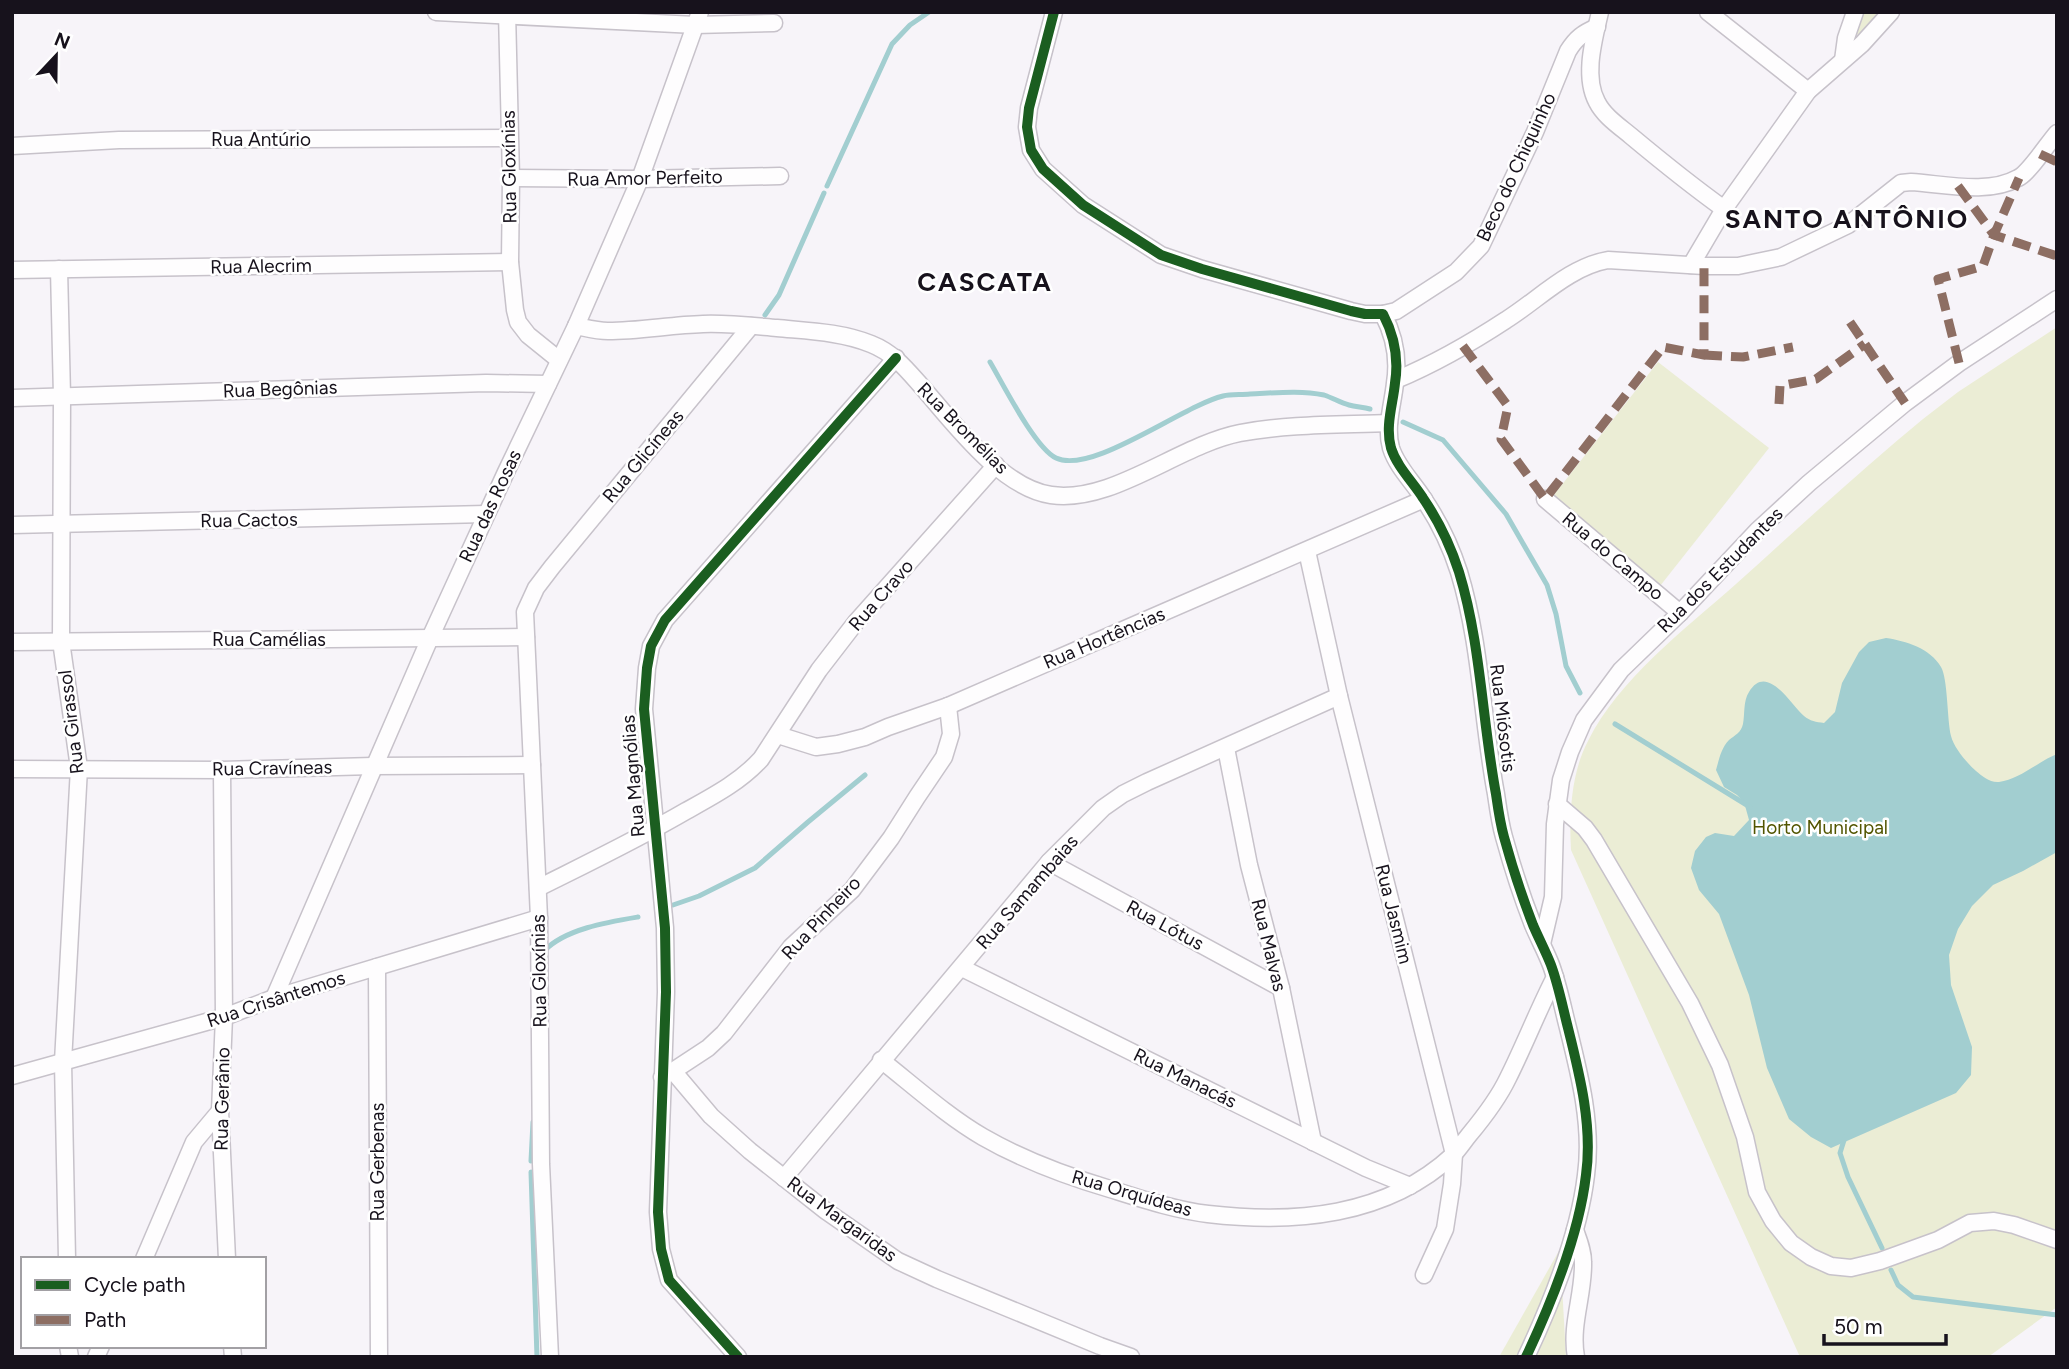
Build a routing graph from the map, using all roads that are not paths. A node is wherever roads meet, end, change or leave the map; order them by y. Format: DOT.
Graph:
graph roads {
  1 [pos="436,12"];
  2 [pos="1054,12"];
  3 [pos="1709,12"];
  4 [pos="1855,12"];
  5 [pos="1891,12"];
  6 [pos="507,14"];
  7 [pos="698,19"];
  8 [pos="1598,20"];
  9 [pos="774,23"];
  10 [pos="1843,60"];
  11 [pos="1808,91"];
  12 [pos="2057,133"];
  13 [pos="509,138"];
  14 [pos="12,146"];
  15 [pos="780,176"];
  16 [pos="510,178"];
  17 [pos="640,179"];
  18 [pos="1724,209"];
  19 [pos="510,262"];
  20 [pos="1691,265"];
  21 [pos="59,269"];
  22 [pos="12,270"];
  23 [pos="2057,299"];
  24 [pos="1383,314"];
  25 [pos="576,326"];
  26 [pos="751,326"];
  27 [pos="896,358"];
  28 [pos="559,360"];
  29 [pos="1396,380"];
  30 [pos="548,384"];
  31 [pos="62,396"];
  32 [pos="12,398"];
  33 [pos="1389,423"];
  34 [pos="996,465"];
  35 [pos="1424,499"];
  36 [pos="1545,499"];
  37 [pos="486,514"];
  38 [pos="62,524"];
  39 [pos="12,525"];
  40 [pos="1307,551"];
  41 [pos="536,588"];
  42 [pos="1680,613"];
  43 [pos="526,637"];
  44 [pos="430,638"];
  45 [pos="61,640"];
  46 [pos="12,642"];
  47 [pos="1339,696"];
  48 [pos="948,706"];
  49 [pos="778,735"];
  50 [pos="1226,748"];
  51 [pos="532,765"];
  52 [pos="373,766"];
  53 [pos="79,768"];
  54 [pos="12,769"];
  55 [pos="222,770"];
  56 [pos="1557,804"];
  57 [pos="656,829"];
  58 [pos="1049,862"];
  59 [pos="538,888"];
  60 [pos="539,918"];
  61 [pos="1542,944"];
  62 [pos="377,967"];
  63 [pos="962,968"];
  64 [pos="1555,977"];
  65 [pos="1281,988"];
  66 [pos="274,998"];
  67 [pos="224,1017"];
  68 [pos="881,1060"];
  69 [pos="63,1062"];
  70 [pos="668,1074"];
  71 [pos="12,1076"];
  72 [pos="220,1111"];
  73 [pos="1313,1142"];
  74 [pos="1454,1154"];
  75 [pos="784,1178"];
  76 [pos="1410,1186"];
  77 [pos="1575,1230"];
  78 [pos="2057,1240"];
  79 [pos="67,1257"];
  80 [pos="145,1257"];
  81 [pos="227,1257"];
  82 [pos="1424,1275"];
  83 [pos="379,1357"];
  84 [pos="550,1357"];
  85 [pos="738,1357"];
  86 [pos="1131,1357"];
  87 [pos="1526,1357"];
  88 [pos="1576,1357"];
  1 -- 6 [label="street"];
  2 -- 24 [label="street"];
  3 -- 11 [label="street"];
  4 -- 10 [label="street"];
  5 -- 10 [label="street"];
  6 -- 7 [label="street"];
  6 -- 13 [label="street, Rua Gloxínias"];
  7 -- 9 [label="street"];
  7 -- 17 [label="street, Rua das Rosas"];
  8 -- 18 [label="street"];
  8 -- 24 [label="street, Beco do Chiquinho"];
  10 -- 11 [label="street"];
  11 -- 18 [label="street"];
  12 -- 20 [label="street"];
  13 -- 14 [label="street, Rua Antúrio"];
  13 -- 16 [label="street, Rua Gloxínias"];
  15 -- 17 [label="street, Rua Amor Perfeito"];
  16 -- 17 [label="street, Rua Amor Perfeito"];
  16 -- 19 [label="street, Rua Gloxínias"];
  17 -- 25 [label="street, Rua das Rosas"];
  18 -- 20 [label="street"];
  19 -- 21 [label="street, Rua Alecrim"];
  19 -- 28 [label="street, Rua Gloxínias"];
  20 -- 29 [label="street"];
  21 -- 22 [label="street, Rua Alecrim"];
  21 -- 31 [label="street, Rua Girassol"];
  23 -- 42 [label="street, Rua dos Estudantes"];
  24 -- 29 [label="street"];
  25 -- 26 [label="street, Rua Bromélias"];
  25 -- 28 [label="street, Rua das Rosas"];
  26 -- 27 [label="street, Rua Bromélias"];
  26 -- 41 [label="street, Rua Glicíneas"];
  27 -- 34 [label="street, Rua Bromélias"];
  27 -- 57 [label="street, Rua Magnólias"];
  28 -- 30 [label="street, Rua das Rosas"];
  29 -- 33 [label="street"];
  30 -- 31 [label="street, Rua Begônias"];
  30 -- 37 [label="street, Rua das Rosas"];
  31 -- 32 [label="street, Rua Begônias"];
  31 -- 38 [label="street, Rua Girassol"];
  33 -- 34 [label="street, Rua Bromélias"];
  33 -- 35 [label="street"];
  34 -- 49 [label="street, Rua Cravo"];
  35 -- 40 [label="street, Rua Hortências"];
  35 -- 61 [label="street, Rua Miósotis"];
  36 -- 42 [label="street, Rua do Campo"];
  37 -- 38 [label="street, Rua Cactos"];
  37 -- 44 [label="street, Rua das Rosas"];
  38 -- 39 [label="street, Rua Cactos"];
  38 -- 45 [label="street, Rua Girassol"];
  40 -- 47 [label="street, Rua Jasmim"];
  40 -- 48 [label="street, Rua Hortências"];
  41 -- 43 [label="street, Rua Gloxínias"];
  42 -- 56 [label="street, Rua dos Estudantes"];
  43 -- 44 [label="street, Rua Camélias"];
  43 -- 51 [label="street, Rua Gloxínias"];
  44 -- 45 [label="street, Rua Camélias"];
  44 -- 52 [label="street, Rua das Rosas"];
  45 -- 46 [label="street, Rua Camélias"];
  45 -- 53 [label="street, Rua Girassol"];
  47 -- 50 [label="street, Rua Samambaias"];
  47 -- 74 [label="street, Rua Jasmim"];
  48 -- 49 [label="street, Rua Hortências"];
  48 -- 70 [label="street, Rua Pinheiro"];
  49 -- 57 [label="street, Rua Cravo"];
  50 -- 58 [label="street, Rua Samambaias"];
  50 -- 65 [label="street, Rua Malvas"];
  51 -- 52 [label="street, Rua Cravíneas"];
  51 -- 59 [label="street, Rua Gloxínias"];
  52 -- 55 [label="street, Rua Cravíneas"];
  52 -- 66 [label="street, Rua das Rosas"];
  53 -- 54 [label="street, Rua Cravíneas"];
  53 -- 55 [label="street, Rua Cravíneas"];
  53 -- 69 [label="street, Rua Girassol"];
  55 -- 67 [label="street, Rua Gerânio"];
  56 -- 61 [label="street, Rua dos Estudantes"];
  56 -- 78 [label="street"];
  57 -- 59 [label="street, Rua Cravo"];
  57 -- 70 [label="street, Rua Magnólias"];
  58 -- 63 [label="street, Rua Samambaias"];
  58 -- 65 [label="street, Rua Lótus"];
  59 -- 60 [label="street, Rua Gloxínias"];
  60 -- 62 [label="street, Rua Crisântemos"];
  60 -- 84 [label="street, Rua Gloxínias"];
  61 -- 64 [label="street"];
  62 -- 66 [label="street, Rua Crisântemos"];
  62 -- 83 [label="street, Rua Gerbenas"];
  63 -- 68 [label="street, Rua Samambaias"];
  63 -- 73 [label="street, Rua Manacás"];
  64 -- 74 [label="street, Rua Orquídeas"];
  64 -- 77 [label="street"];
  65 -- 73 [label="street, Rua Malvas"];
  66 -- 67 [label="street, Rua Crisântemos"];
  67 -- 69 [label="street, Rua Crisântemos"];
  67 -- 72 [label="street, Rua Gerânio"];
  68 -- 75 [label="street, Rua Samambaias"];
  68 -- 76 [label="street, Rua Orquídeas"];
  69 -- 71 [label="street, Rua Crisântemos"];
  69 -- 79 [label="street, Rua Girassol"];
  70 -- 75 [label="street, Rua Margaridas"];
  70 -- 85 [label="street, Rua Magnólias"];
  72 -- 80 [label="street"];
  72 -- 81 [label="street, Rua Gerânio"];
  73 -- 76 [label="street, Rua Manacás"];
  74 -- 76 [label="street, Rua Orquídeas"];
  74 -- 82 [label="street, Rua Jasmim"];
  75 -- 86 [label="street, Rua Margaridas"];
  77 -- 87 [label="street"];
  77 -- 88 [label="street"];
}
